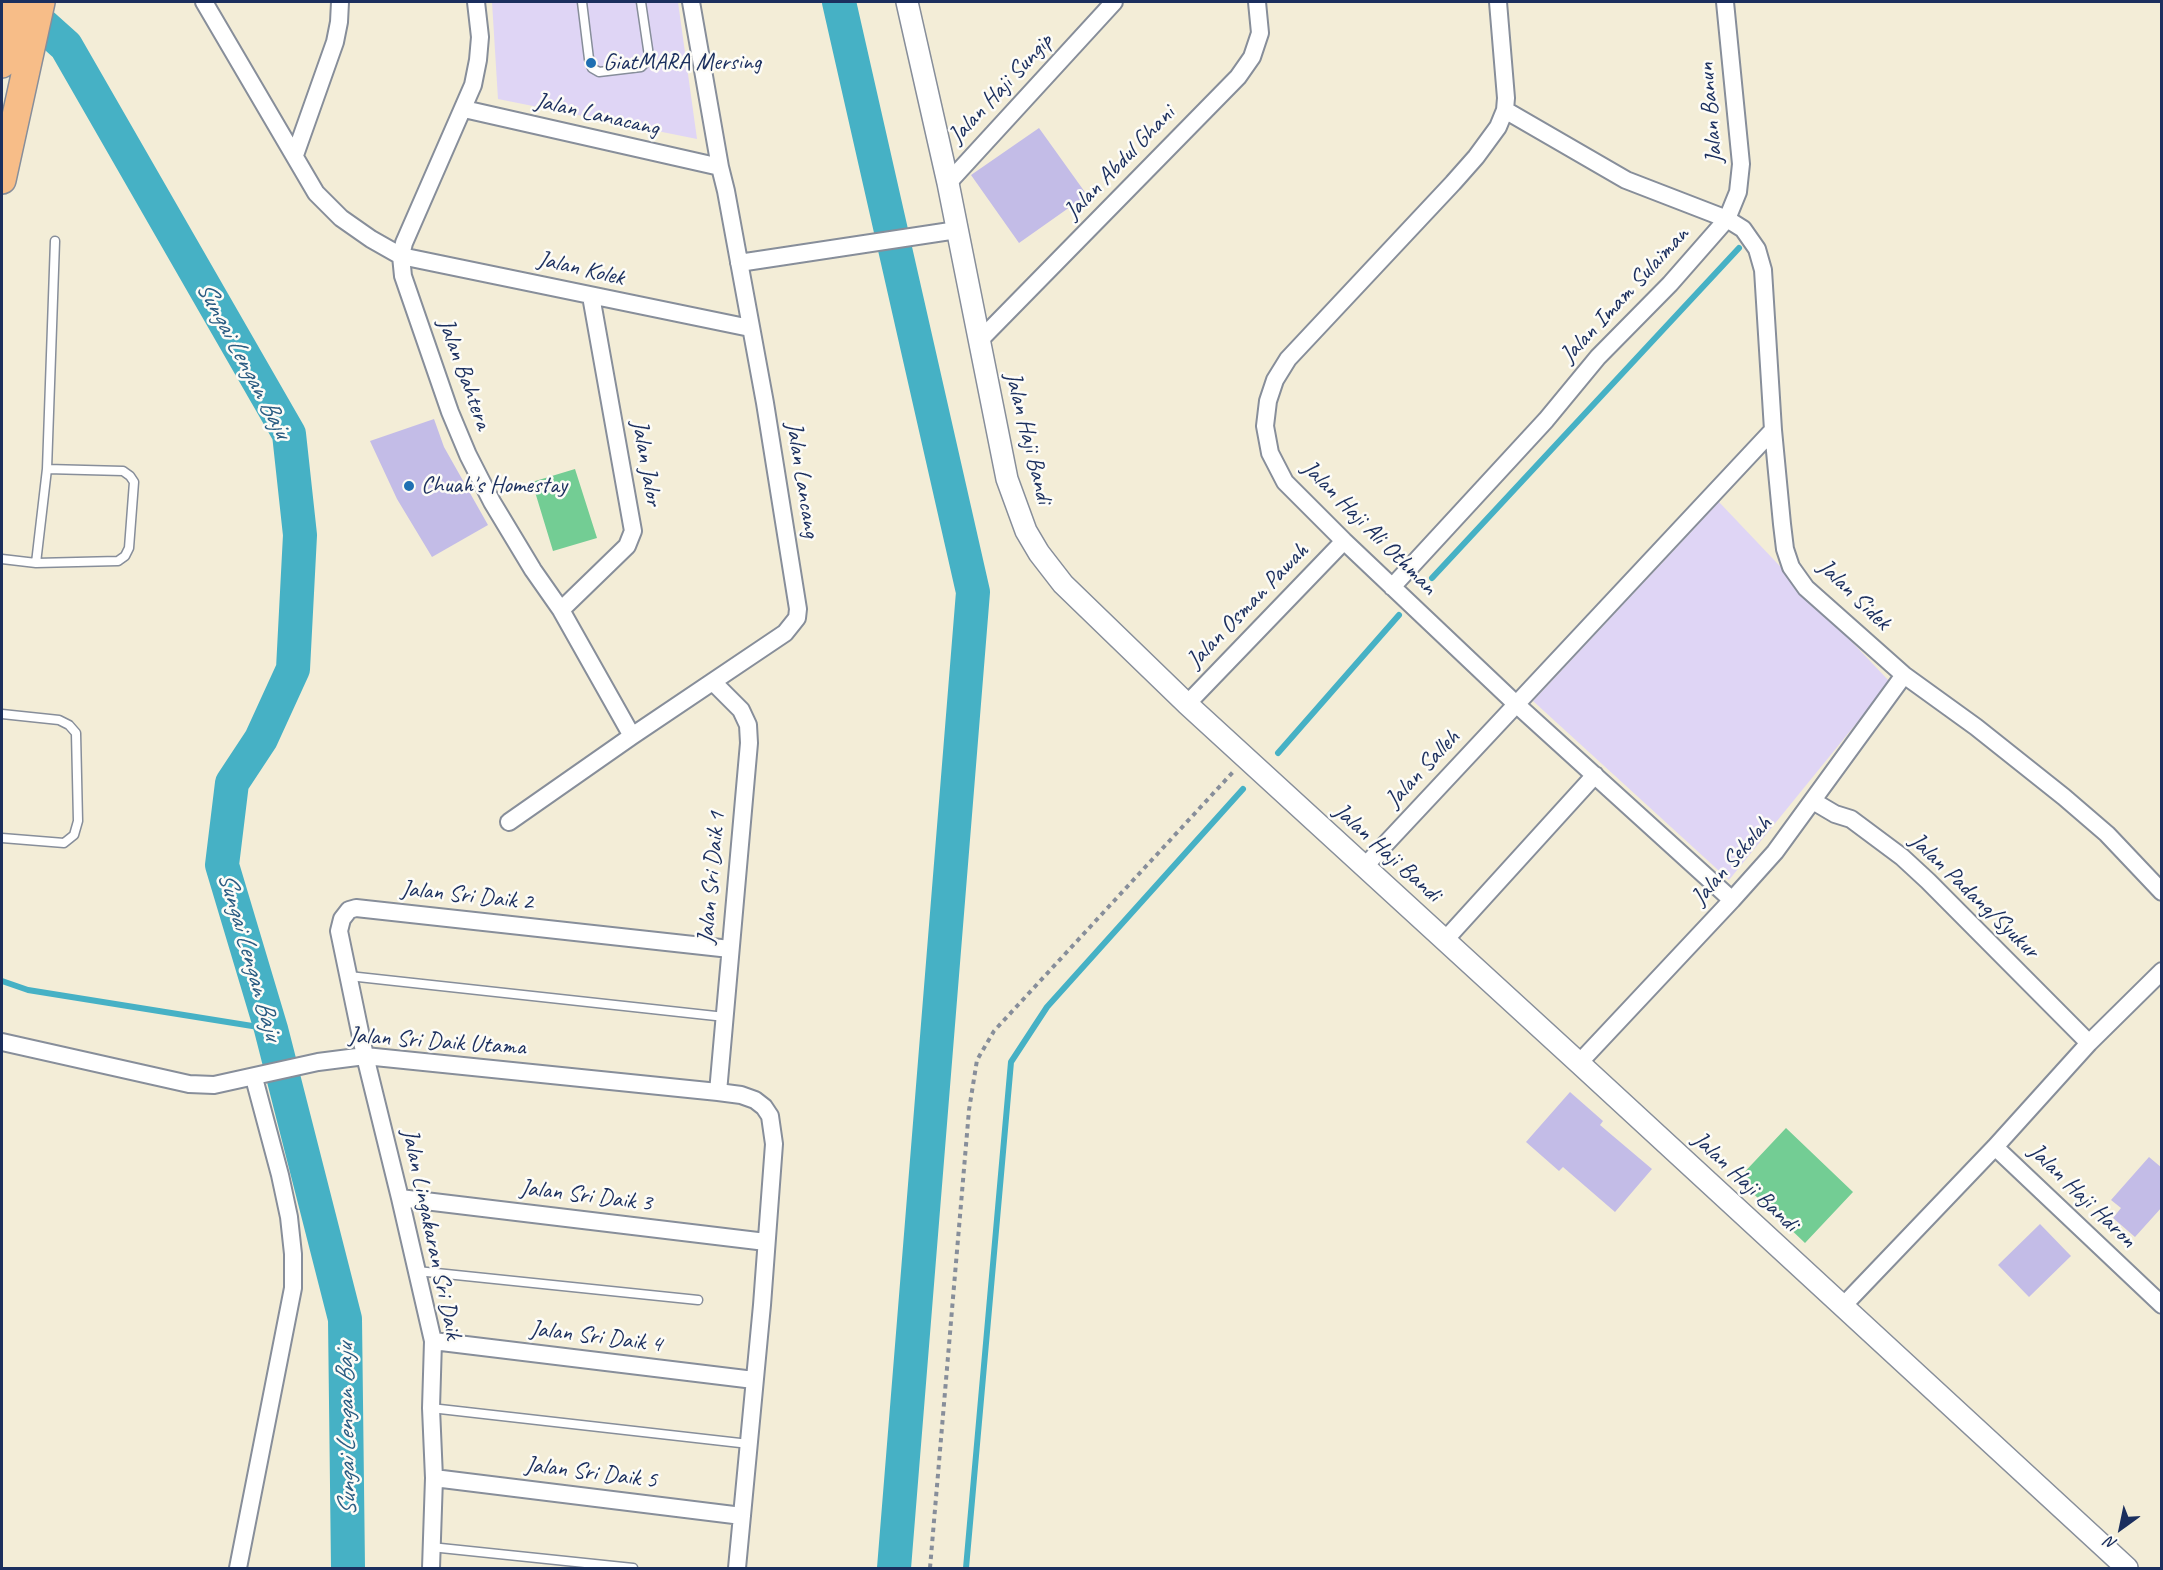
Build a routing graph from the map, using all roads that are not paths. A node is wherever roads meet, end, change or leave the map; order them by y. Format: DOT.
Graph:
graph roads {
  1 [pos="15,2"];
  2 [pos="41,2"];
  3 [pos="204,2"];
  4 [pos="340,2"];
  5 [pos="476,2"];
  6 [pos="582,2"];
  7 [pos="641,2"];
  8 [pos="690,2"];
  9 [pos="907,2"];
  10 [pos="1114,2"];
  11 [pos="1257,2"];
  12 [pos="1498,2"];
  13 [pos="1725,2"];
  14 [pos="12,58"];
  15 [pos="464,109"];
  16 [pos="1505,110"];
  17 [pos="295,155"];
  18 [pos="720,167"];
  19 [pos="2,180"];
  20 [pos="948,183"];
  21 [pos="1727,219"];
  22 [pos="957,230"];
  23 [pos="55,241"];
  24 [pos="401,256"];
  25 [pos="739,263"];
  26 [pos="591,297"];
  27 [pos="750,328"];
  28 [pos="980,340"];
  29 [pos="1773,430"];
  30 [pos="46,469"];
  31 [pos="1344,541"];
  32 [pos="2,559"];
  33 [pos="36,563"];
  34 [pos="1392,586"];
  35 [pos="561,610"];
  36 [pos="1904,675"];
  37 [pos="713,682"];
  38 [pos="1516,704"];
  39 [pos="1187,705"];
  40 [pos="2,714"];
  41 [pos="632,736"];
  42 [pos="1595,775"];
  43 [pos="1813,801"];
  44 [pos="509,822"];
  45 [pos="2,838"];
  46 [pos="1364,867"];
  47 [pos="2162,892"];
  48 [pos="1732,900"];
  49 [pos="1445,940"];
  50 [pos="730,949"];
  51 [pos="2162,971"];
  52 [pos="349,976"];
  53 [pos="725,1017"];
  54 [pos="2,1042"];
  55 [pos="2089,1043"];
  56 [pos="365,1056"];
  57 [pos="1579,1063"];
  58 [pos="261,1076"];
  59 [pos="718,1092"];
  60 [pos="1995,1147"];
  61 [pos="400,1198"];
  62 [pos="766,1242"];
  63 [pos="417,1271"];
  64 [pos="698,1300"];
  65 [pos="2162,1305"];
  66 [pos="1842,1307"];
  67 [pos="433,1341"];
  68 [pos="754,1380"];
  69 [pos="431,1408"];
  70 [pos="749,1444"];
  71 [pos="434,1478"];
  72 [pos="742,1516"];
  73 [pos="430,1547"];
  74 [pos="238,1569"];
  75 [pos="431,1569"];
  76 [pos="633,1569"];
  77 [pos="737,1569"];
  78 [pos="2127,1569"];
  1 -- 14 [label="highway"];
  2 -- 14 [label="highway"];
  3 -- 17 [label="street, Jalan Kolek"];
  4 -- 17 [label="street"];
  5 -- 15 [label="street, Jalan Bahtera"];
  6 -- 7 [label="lane"];
  8 -- 18 [label="street, Jalan Lancang"];
  9 -- 20 [label="street, Jalan Haji Bandi"];
  10 -- 20 [label="street, Jalan Haji Sungip"];
  11 -- 28 [label="street, Jalan Abdul Ghani"];
  12 -- 16 [label="street, Jalan Haji Ali Othman"];
  13 -- 21 [label="street, Jalan Banun"];
  14 -- 19 [label="highway"];
  15 -- 18 [label="street, Jalan Lanacang"];
  15 -- 24 [label="street, Jalan Bahtera"];
  16 -- 21 [label="street, Jalan Imam Sulaiman"];
  16 -- 31 [label="street, Jalan Haji Ali Othman"];
  17 -- 24 [label="street, Jalan Kolek"];
  18 -- 25 [label="street, Jalan Lancang"];
  20 -- 22 [label="street, Jalan Haji Bandi"];
  21 -- 29 [label="street, Jalan Sidek"];
  21 -- 34 [label="street, Jalan Imam Sulaiman"];
  22 -- 25 [label="street"];
  22 -- 28 [label="street, Jalan Haji Bandi"];
  23 -- 30 [label="lane"];
  24 -- 26 [label="street, Jalan Kolek"];
  24 -- 35 [label="street, Jalan Bahtera"];
  25 -- 27 [label="street, Jalan Lancang"];
  26 -- 27 [label="street, Jalan Kolek"];
  26 -- 35 [label="street, Jalan Jalor"];
  27 -- 37 [label="street, Jalan Lancang"];
  28 -- 39 [label="street, Jalan Haji Bandi"];
  29 -- 36 [label="street, Jalan Sidek"];
  29 -- 38 [label="street, Jalan Salleh"];
  30 -- 33 [label="lane"];
  30 -- 33 [label="lane"];
  31 -- 34 [label="street, Jalan Haji Ali Othman"];
  31 -- 39 [label="street, Jalan Osman Pawah"];
  32 -- 33 [label="lane"];
  34 -- 38 [label="street, Jalan Haji Ali Othman"];
  35 -- 41 [label="street, Jalan Bahtera"];
  36 -- 43 [label="street, Jalan Sekolah"];
  36 -- 47 [label="street, Jalan Sidek"];
  37 -- 41 [label="street, Jalan Lancang"];
  37 -- 50 [label="street, Jalan Sri Daik 1"];
  38 -- 42 [label="street, Jalan Haji Ali Othman"];
  38 -- 46 [label="street, Jalan Salleh"];
  39 -- 46 [label="street, Jalan Haji Bandi"];
  40 -- 45 [label="lane"];
  41 -- 44 [label="street, Jalan Lancang"];
  42 -- 48 [label="street, Jalan Haji Ali Othman"];
  42 -- 49 [label="street"];
  43 -- 48 [label="street, Jalan Sekolah"];
  43 -- 55 [label="street, Jalan Padang/Syukur"];
  46 -- 49 [label="street, Jalan Haji Bandi"];
  48 -- 57 [label="street, Jalan Sekolah"];
  49 -- 57 [label="street, Jalan Haji Bandi"];
  50 -- 52 [label="street, Jalan Sri Daik 2"];
  50 -- 53 [label="street, Jalan Sri Daik 1"];
  51 -- 55 [label="street"];
  52 -- 53 [label="lane"];
  52 -- 56 [label="street, Jalan Sri Daik 2"];
  53 -- 59 [label="street, Jalan Sri Daik 1"];
  54 -- 58 [label="street, Jalan Sri Daik Utama"];
  55 -- 60 [label="street"];
  56 -- 58 [label="street, Jalan Sri Daik Utama"];
  56 -- 59 [label="street, Jalan Sri Daik Utama"];
  56 -- 61 [label="street, Jalan Lingakaran Sri Daik"];
  57 -- 66 [label="street, Jalan Haji Bandi"];
  58 -- 74 [label="street"];
  59 -- 62 [label="street, Jalan Sri Daik Utama"];
  60 -- 65 [label="street, Jalan Haji Haron"];
  60 -- 66 [label="street"];
  61 -- 62 [label="street, Jalan Sri Daik 3"];
  61 -- 63 [label="street, Jalan Lingakaran Sri Daik"];
  62 -- 68 [label="street"];
  63 -- 64 [label="lane"];
  63 -- 67 [label="street, Jalan Lingakaran Sri Daik"];
  66 -- 78 [label="street, Jalan Haji Bandi"];
  67 -- 68 [label="street, Jalan Sri Daik 4"];
  67 -- 69 [label="street, Jalan Lingakaran Sri Daik"];
  68 -- 70 [label="street"];
  69 -- 70 [label="lane"];
  69 -- 71 [label="street, Jalan Lingakaran Sri Daik"];
  70 -- 72 [label="street"];
  71 -- 72 [label="street, Jalan Sri Daik 5"];
  71 -- 73 [label="street, Jalan Lingakaran Sri Daik"];
  72 -- 77 [label="street"];
  73 -- 75 [label="street, Jalan Lingakaran Sri Daik"];
  73 -- 76 [label="lane"];
}
